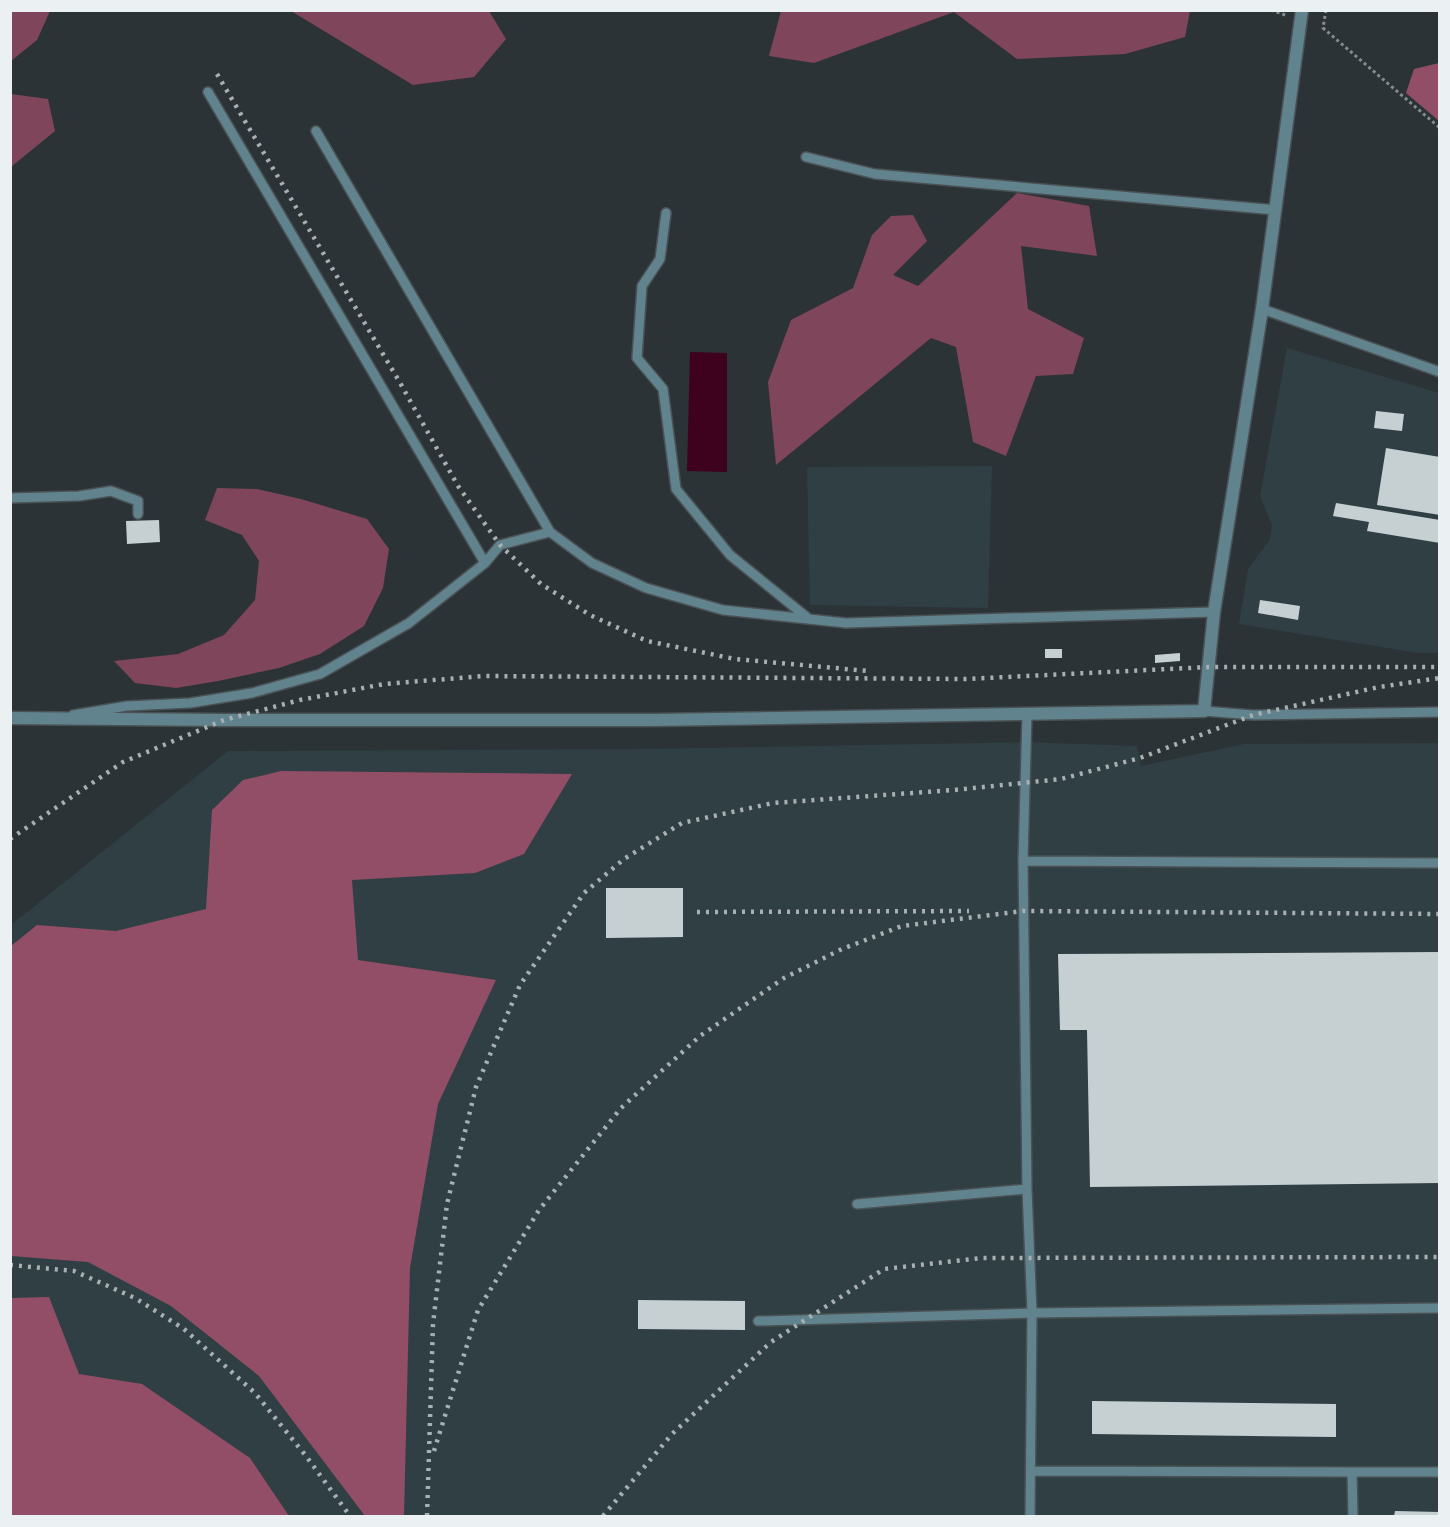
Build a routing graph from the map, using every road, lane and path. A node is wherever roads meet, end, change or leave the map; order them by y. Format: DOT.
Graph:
graph roads {
  1 [pos="1302,10"];
  2 [pos="1326,10"];
  3 [pos="208,92"];
  4 [pos="1440,128"];
  5 [pos="315,131"];
  6 [pos="806,157"];
  7 [pos="1276,210"];
  8 [pos="666,213"];
  9 [pos="1262,309"];
  10 [pos="1440,372"];
  11 [pos="10,498"];
  12 [pos="138,514"];
  13 [pos="550,532"];
  14 [pos="485,562"];
  15 [pos="1214,612"];
  16 [pos="809,619"];
  17 [pos="1204,711"];
  18 [pos="1440,712"];
  19 [pos="1027,714"];
  20 [pos="10,718"];
  21 [pos="50,718"];
  22 [pos="1023,861"];
  23 [pos="1440,863"];
  24 [pos="1027,1189"];
  25 [pos="856,1204"];
  26 [pos="1440,1308"];
  27 [pos="1032,1313"];
  28 [pos="758,1321"];
  29 [pos="1030,1472"];
  30 [pos="1352,1472"];
  31 [pos="1440,1472"];
  32 [pos="1030,1516"];
  33 [pos="1353,1516"];
  1 -- 7 [label="street"];
  2 -- 4 [label="path"];
  3 -- 14 [label="lane"];
  5 -- 13 [label="lane"];
  6 -- 7 [label="lane"];
  7 -- 9 [label="street"];
  8 -- 16 [label="lane"];
  9 -- 10 [label="lane"];
  9 -- 15 [label="street"];
  11 -- 12 [label="lane"];
  13 -- 14 [label="lane"];
  13 -- 16 [label="lane"];
  14 -- 21 [label="lane"];
  15 -- 16 [label="lane"];
  15 -- 17 [label="street"];
  17 -- 18 [label="lane"];
  17 -- 19 [label="street"];
  19 -- 21 [label="street"];
  19 -- 22 [label="lane"];
  20 -- 21 [label="street"];
  22 -- 23 [label="lane"];
  22 -- 24 [label="lane"];
  24 -- 25 [label="lane"];
  24 -- 27 [label="lane"];
  26 -- 27 [label="lane"];
  27 -- 28 [label="lane"];
  27 -- 29 [label="lane"];
  29 -- 30 [label="lane"];
  29 -- 32 [label="lane"];
  30 -- 31 [label="lane"];
  30 -- 33 [label="lane"];
}
